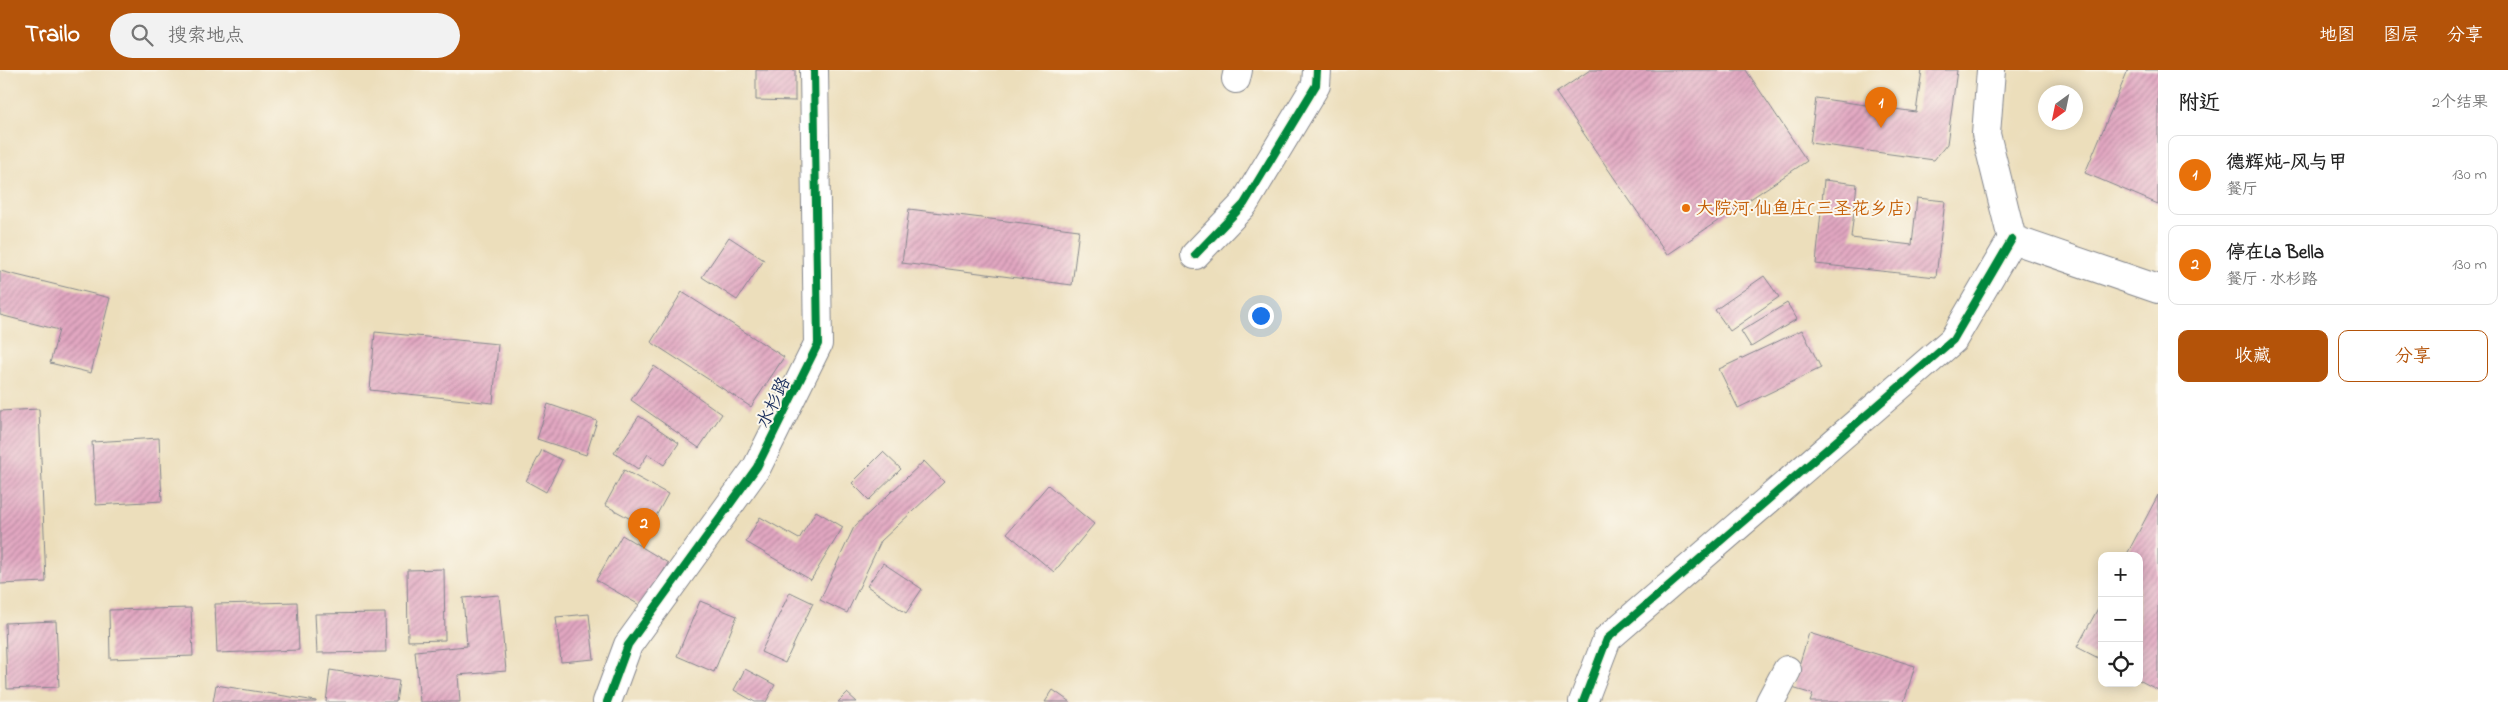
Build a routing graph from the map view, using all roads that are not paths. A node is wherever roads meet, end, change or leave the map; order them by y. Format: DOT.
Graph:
graph roads {
  1 [pos="814,70"];
  2 [pos="1317,70"];
  3 [pos="1991,70"];
  4 [pos="2012,238"];
  5 [pos="1194,255"];
  6 [pos="2158,289"];
  7 [pos="1787,670"];
  8 [pos="607,702"];
  9 [pos="1583,702"];
  10 [pos="1770,702"];
  1 -- 8 [label="street, 水杉路"];
  2 -- 5 [label="street"];
  3 -- 4 [label="street"];
  4 -- 6 [label="street"];
  4 -- 9 [label="street"];
  7 -- 10 [label="street"];
}
